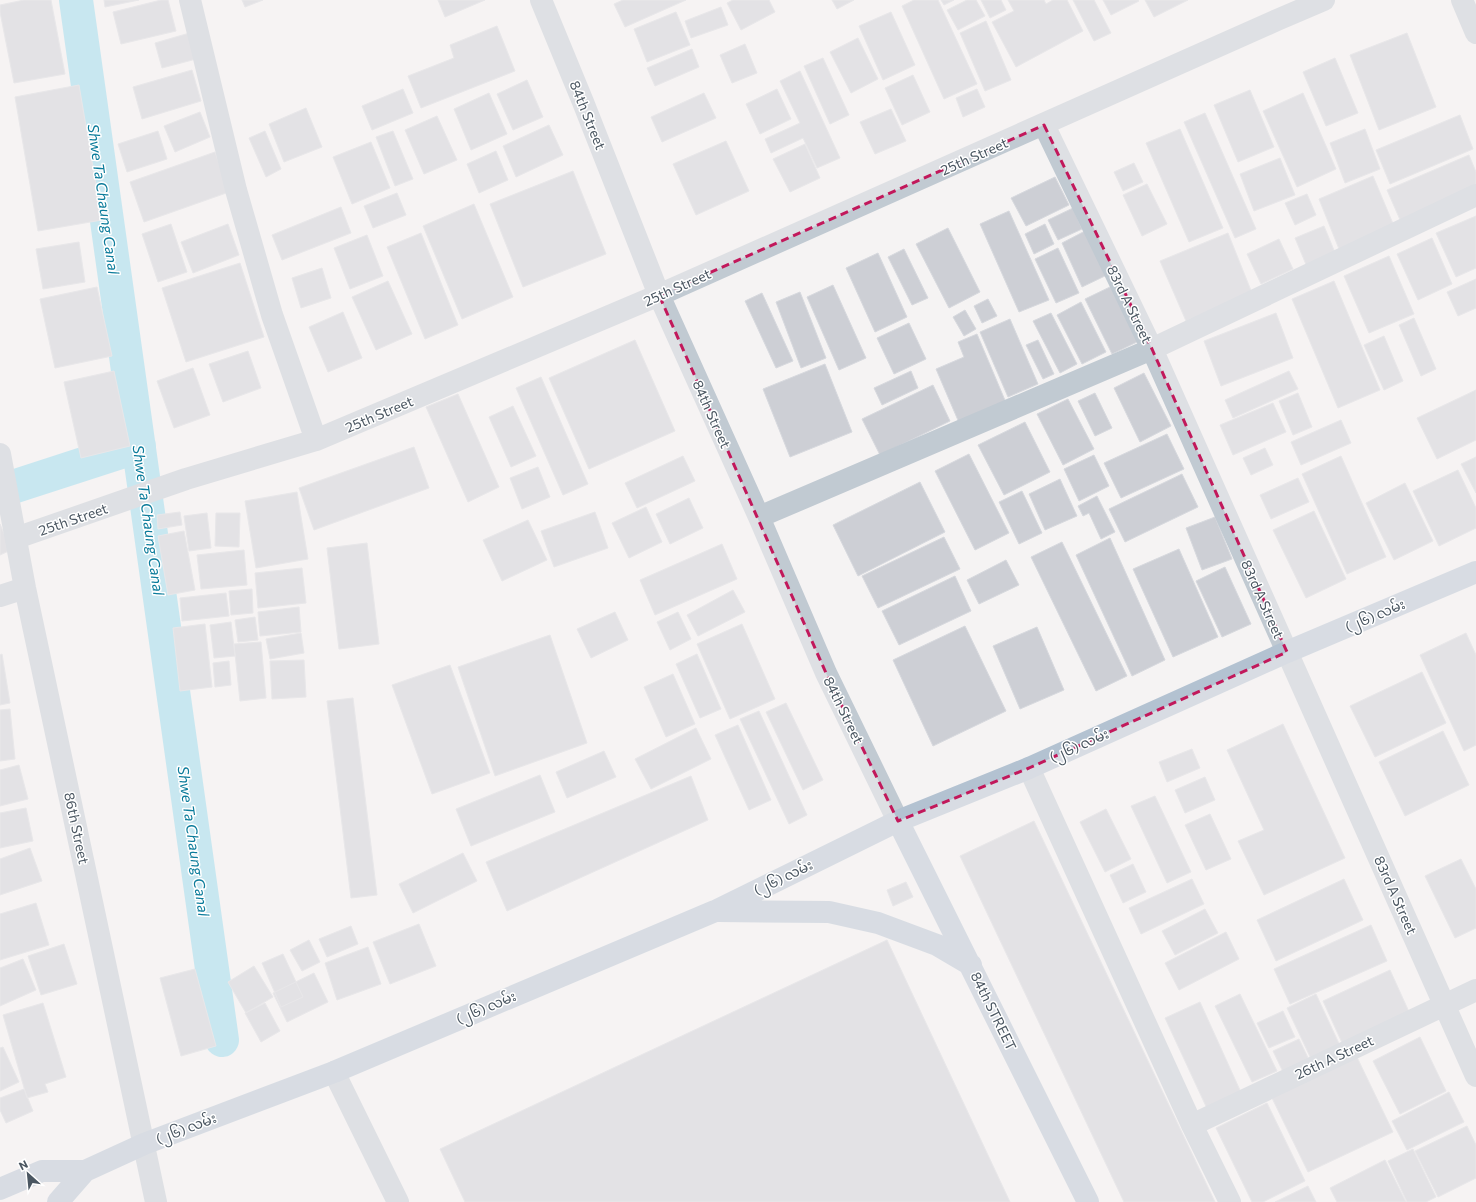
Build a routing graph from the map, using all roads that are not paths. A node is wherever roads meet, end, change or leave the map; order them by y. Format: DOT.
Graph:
graph roads {
  1 [pos="190,0"];
  2 [pos="541,0"];
  3 [pos="1324,0"];
  4 [pos="1462,0"];
  5 [pos="1476,33"];
  6 [pos="1044,125"];
  7 [pos="1476,196"];
  8 [pos="658,295"];
  9 [pos="1152,349"];
  10 [pos="316,440"];
  11 [pos="2,462"];
  12 [pos="759,517"];
  13 [pos="16,538"];
  14 [pos="1476,572"];
  15 [pos="25,588"];
  16 [pos="0,596"];
  17 [pos="1287,652"];
  18 [pos="1029,768"];
  19 [pos="898,821"];
  20 [pos="715,910"];
  21 [pos="971,965"];
  22 [pos="1476,990"];
  23 [pos="1445,1004"];
  24 [pos="334,1072"];
  25 [pos="1476,1076"];
  26 [pos="1192,1124"];
  27 [pos="144,1144"];
  28 [pos="85,1171"];
  29 [pos="0,1188"];
  30 [pos="58,1202"];
  31 [pos="156,1202"];
  32 [pos="398,1202"];
  33 [pos="1088,1202"];
  34 [pos="1230,1202"];
  1 -- 10 [label="street"];
  2 -- 8 [label="street, 84th Street"];
  3 -- 6 [label="street, 25th Street"];
  4 -- 5 [label="street"];
  6 -- 8 [label="street, 25th Street"];
  6 -- 9 [label="street, 83rd A Street"];
  7 -- 9 [label="street"];
  8 -- 10 [label="street, 25th Street"];
  8 -- 12 [label="street, 84th Street"];
  9 -- 12 [label="street"];
  9 -- 17 [label="street, 83rd A Street"];
  10 -- 13 [label="street, 25th Street"];
  11 -- 13 [label="street, 86th Street"];
  12 -- 19 [label="street, 84th Street"];
  13 -- 15 [label="street, 86th Street"];
  14 -- 17 [label="main road, (၂၆) လမ်း"];
  15 -- 16 [label="street"];
  15 -- 27 [label="street, 86th Street"];
  17 -- 18 [label="main road, (၂၆) လမ်း"];
  17 -- 23 [label="street, 83rd A Street"];
  18 -- 19 [label="main road, (၂၆) လမ်း"];
  18 -- 26 [label="street"];
  19 -- 20 [label="main road, (၂၆) လမ်း"];
  19 -- 21 [label="main road, 84th STREET"];
  20 -- 21 [label="main road"];
  20 -- 24 [label="main road, (၂၆) လမ်း"];
  21 -- 33 [label="main road, 84th STREET"];
  22 -- 23 [label="street, 26th A Street"];
  23 -- 25 [label="street, 83rd A Street"];
  23 -- 26 [label="street, 26th A Street"];
  24 -- 27 [label="main road, (၂၆) လမ်း"];
  24 -- 32 [label="street"];
  26 -- 34 [label="street"];
  27 -- 28 [label="main road, (၂၆) လမ်း"];
  27 -- 31 [label="street, 86th Street"];
  28 -- 29 [label="main road, (၂၆) လမ်း"];
  28 -- 30 [label="main road, (၂၆) လမ်း"];
}
